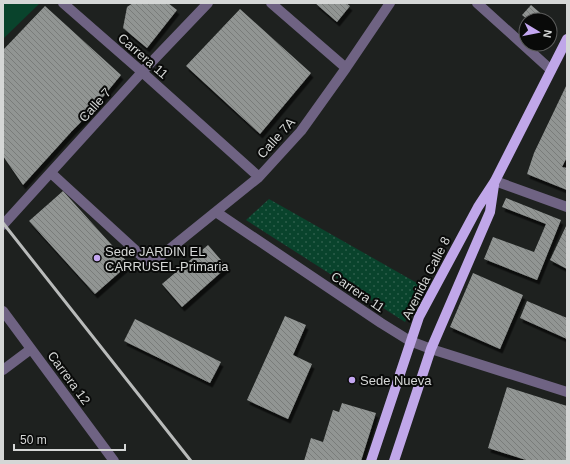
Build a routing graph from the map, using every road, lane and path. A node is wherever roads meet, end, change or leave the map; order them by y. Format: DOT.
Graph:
graph roads {
  1 [pos="63,3"];
  2 [pos="208,3"];
  3 [pos="271,3"];
  4 [pos="390,3"];
  5 [pos="477,3"];
  6 [pos="567,39"];
  7 [pos="346,68"];
  8 [pos="551,70"];
  9 [pos="142,72"];
  10 [pos="51,173"];
  11 [pos="258,177"];
  12 [pos="495,181"];
  13 [pos="567,207"];
  14 [pos="216,212"];
  15 [pos="3,225"];
  16 [pos="3,311"];
  17 [pos="7,324"];
  18 [pos="410,341"];
  19 [pos="31,349"];
  20 [pos="431,349"];
  21 [pos="3,370"];
  22 [pos="566,388"];
  23 [pos="114,461"];
  24 [pos="371,461"];
  25 [pos="394,461"];
  1 -- 9 [label="street, Carrera 11"];
  2 -- 9 [label="street, Calle 7"];
  3 -- 7 [label="street"];
  4 -- 7 [label="street, Calle 7A"];
  5 -- 8 [label="street"];
  6 -- 8 [label="main road, Avenida Calle 8"];
  7 -- 11 [label="street, Calle 7A"];
  8 -- 12 [label="main road, Avenida Calle 8"];
  9 -- 10 [label="street, Calle 7"];
  9 -- 11 [label="street, Carrera 11"];
  10 -- 14 [label="street, Calle 7A"];
  10 -- 15 [label="street, Calle 7"];
  11 -- 14 [label="street, Calle 7A"];
  12 -- 13 [label="street"];
  12 -- 18 [label="main road, Avenida Calle 8"];
  12 -- 20 [label="main road, Avenida Calle 8"];
  14 -- 18 [label="street, Carrera 11"];
  16 -- 17 [label="street, Carrera 12"];
  17 -- 19 [label="street, Carrera 12"];
  18 -- 20 [label="street, Carrera 11"];
  18 -- 24 [label="main road, Avenida Calle 8"];
  19 -- 21 [label="street"];
  19 -- 23 [label="street, Carrera 12"];
  20 -- 22 [label="street, Carrera 11"];
  20 -- 25 [label="main road, Avenida Calle 8"];
}
